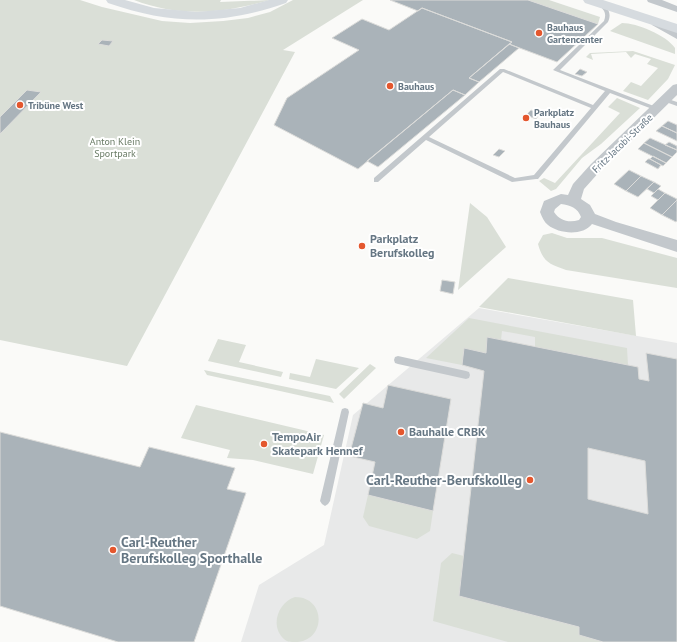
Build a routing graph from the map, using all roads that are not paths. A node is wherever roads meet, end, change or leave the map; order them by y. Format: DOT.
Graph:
graph roads {
  1 [pos="113,0"];
  2 [pos="281,0"];
  3 [pos="652,0"];
  4 [pos="594,1"];
  5 [pos="677,9"];
  6 [pos="656,22"];
  7 [pos="677,29"];
  8 [pos="677,36"];
  9 [pos="677,88"];
  10 [pos="609,90"];
  11 [pos="670,104"];
  12 [pos="595,108"];
  13 [pos="425,137"];
  14 [pos="376,180"];
  15 [pos="573,201"];
  16 [pos="588,217"];
  17 [pos="677,246"];
  18 [pos="398,360"];
  19 [pos="466,375"];
  20 [pos="345,412"];
  21 [pos="325,500"];
  1 -- 2 [label="main road"];
  3 -- 5 [label="street"];
  4 -- 6 [label="main road"];
  4 -- 10 [label="lane"];
  6 -- 7 [label="main road"];
  6 -- 8 [label="street"];
  9 -- 11 [label="street, Fritz-Jacobi-Straße"];
  10 -- 11 [label="lane"];
  10 -- 12 [label="lane"];
  11 -- 15 [label="street, Fritz-Jacobi-Straße"];
  12 -- 13 [label="lane"];
  12 -- 13 [label="lane"];
  13 -- 14 [label="lane"];
  15 -- 16 [label="street"];
  15 -- 16 [label="street"];
  16 -- 17 [label="street"];
  18 -- 19 [label="lane"];
  20 -- 21 [label="lane"];
}
